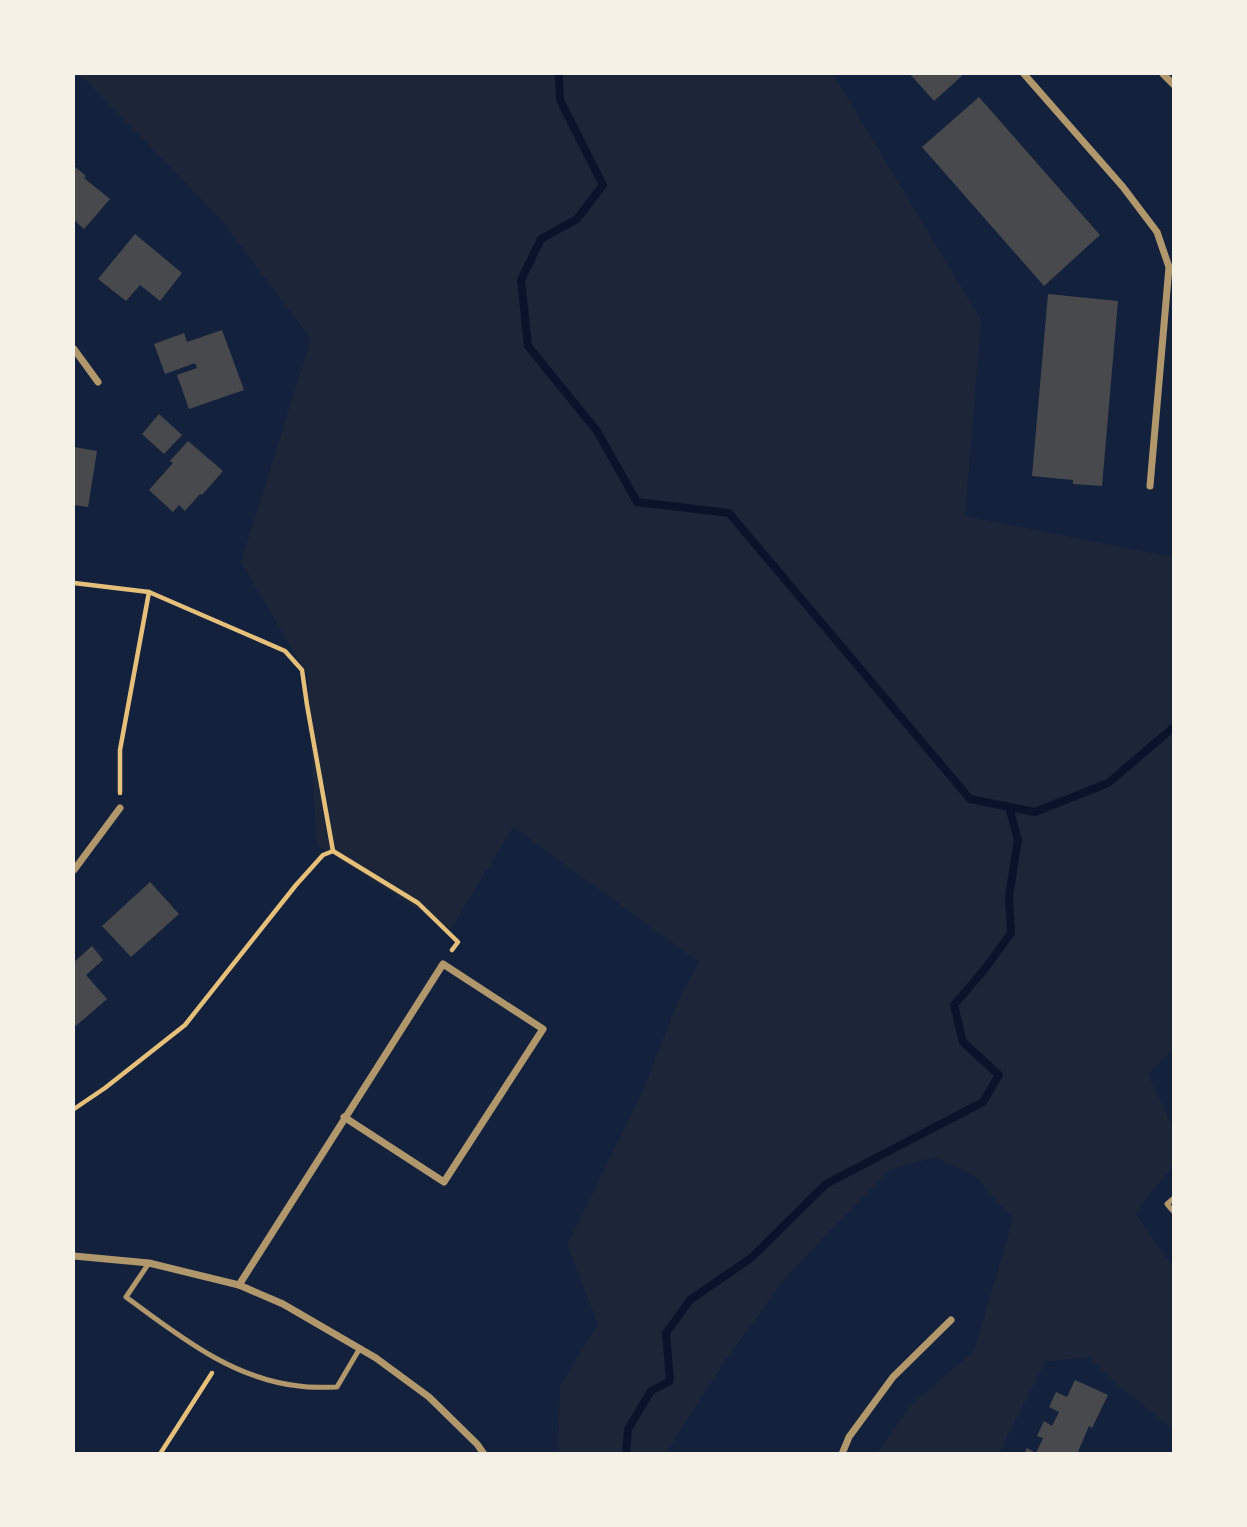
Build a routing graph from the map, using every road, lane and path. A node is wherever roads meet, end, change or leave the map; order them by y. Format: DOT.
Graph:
graph roads {
  1 [pos="1024,74"];
  2 [pos="1163,74"];
  3 [pos="1174,85"];
  4 [pos="1170,287"];
  5 [pos="74,349"];
  6 [pos="97,382"];
  7 [pos="1150,485"];
  8 [pos="74,583"];
  9 [pos="149,592"];
  10 [pos="120,808"];
  11 [pos="333,851"];
  12 [pos="74,870"];
  13 [pos="443,964"];
  14 [pos="74,1109"];
  15 [pos="344,1117"];
  16 [pos="1174,1198"];
  17 [pos="1174,1212"];
  18 [pos="74,1256"];
  19 [pos="149,1263"];
  20 [pos="239,1285"];
  21 [pos="951,1320"];
  22 [pos="360,1348"];
  23 [pos="220,1360"];
  24 [pos="160,1454"];
  25 [pos="484,1454"];
  26 [pos="842,1454"];
  1 -- 4 [label="street"];
  2 -- 3 [label="street"];
  4 -- 7 [label="street"];
  5 -- 6 [label="street"];
  8 -- 9 [label="path"];
  9 -- 10 [label="path"];
  9 -- 11 [label="path"];
  10 -- 12 [label="street"];
  11 -- 13 [label="path"];
  11 -- 14 [label="path"];
  13 -- 15 [label="street"];
  13 -- 15 [label="street"];
  15 -- 20 [label="street"];
  16 -- 17 [label="lane"];
  18 -- 19 [label="street"];
  19 -- 20 [label="street"];
  19 -- 23 [label="lane"];
  20 -- 22 [label="street"];
  21 -- 26 [label="street"];
  22 -- 23 [label="lane"];
  22 -- 25 [label="street"];
  23 -- 24 [label="path"];
}
